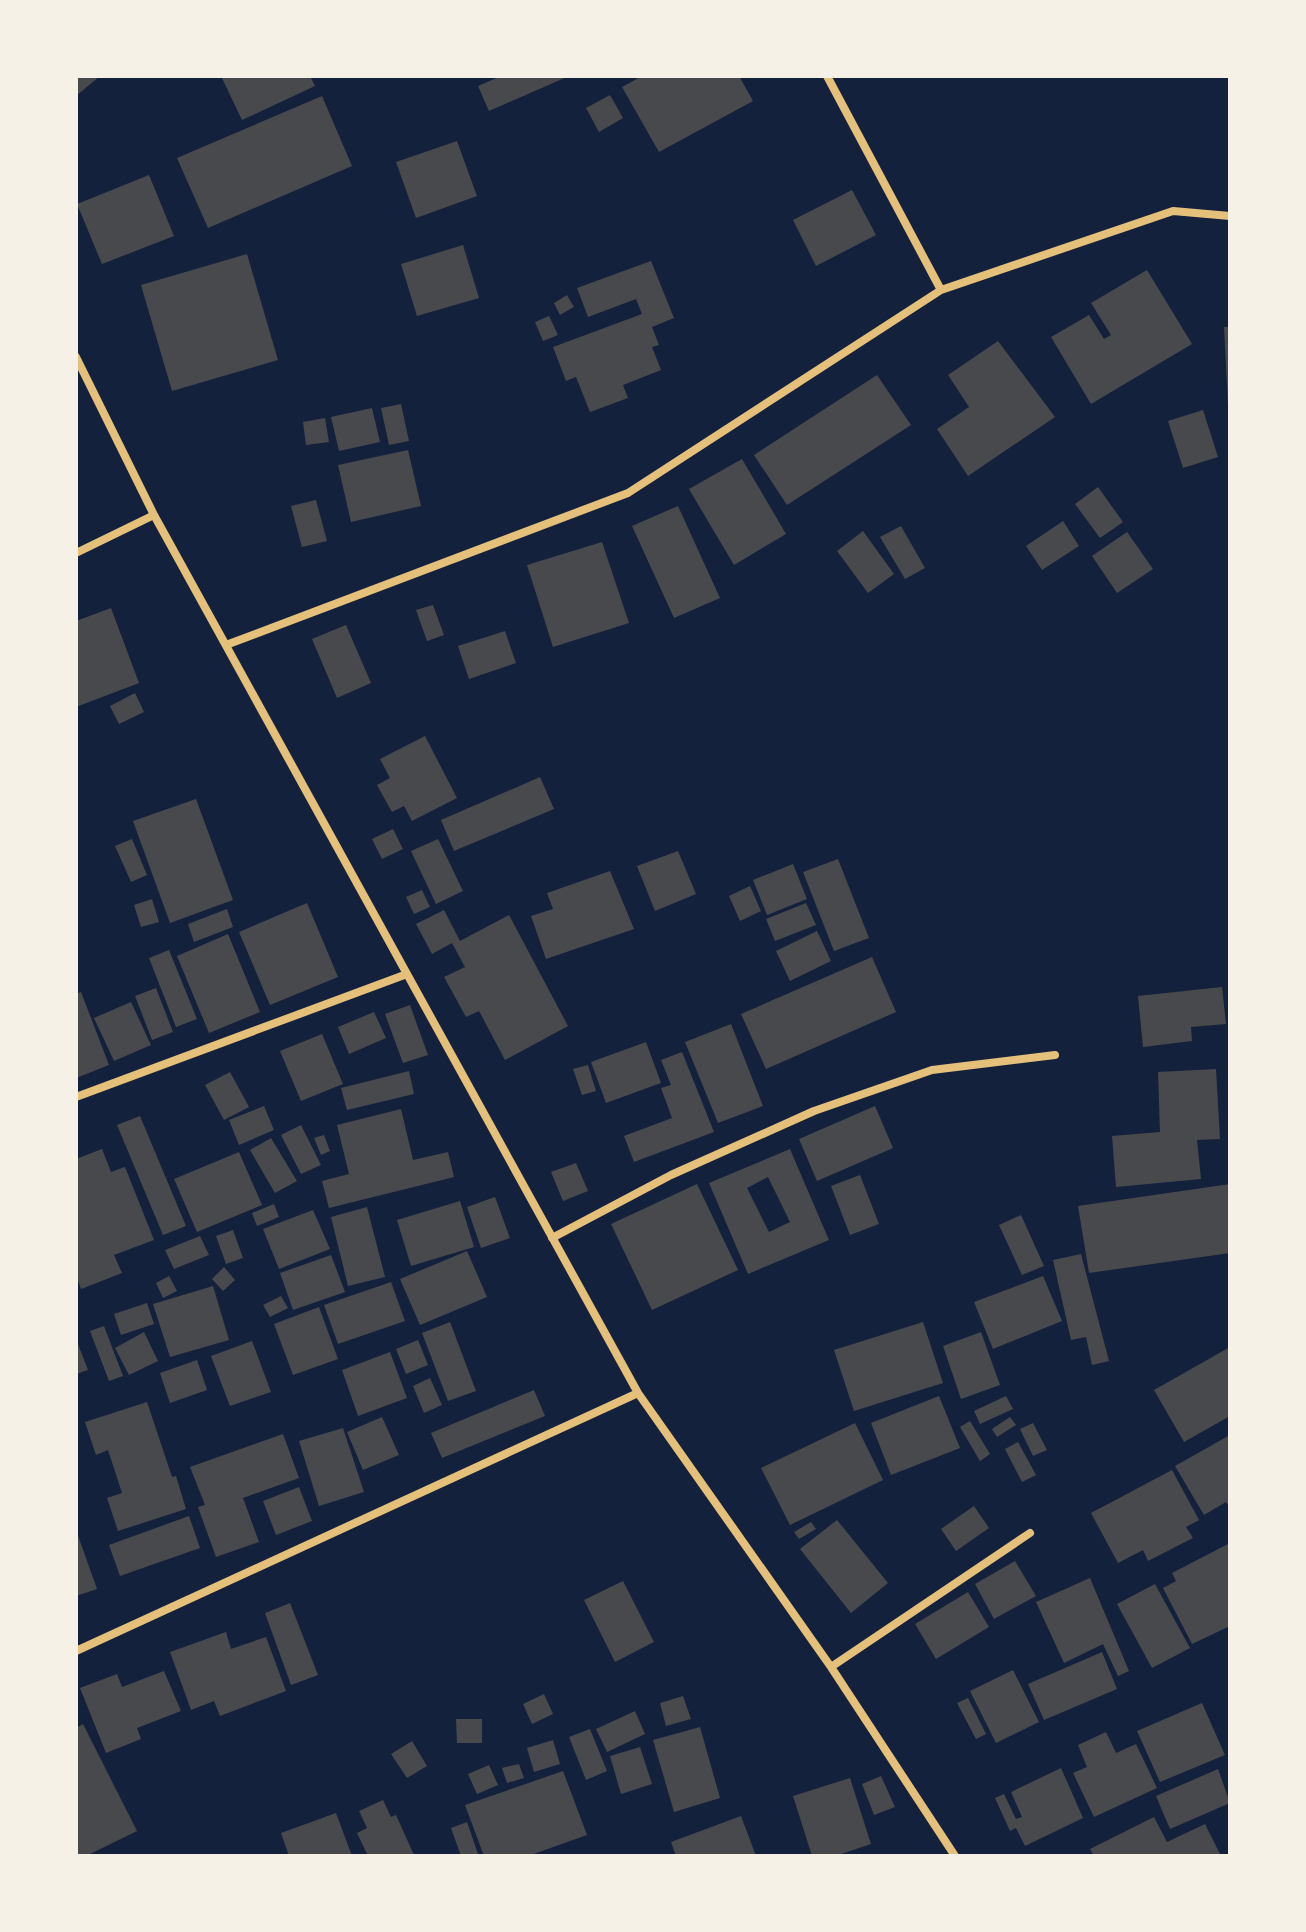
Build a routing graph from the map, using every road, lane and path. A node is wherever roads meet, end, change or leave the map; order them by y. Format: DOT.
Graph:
graph roads {
  1 [pos="827,76"];
  2 [pos="1230,216"];
  3 [pos="941,290"];
  4 [pos="76,357"];
  5 [pos="154,515"];
  6 [pos="76,553"];
  7 [pos="226,645"];
  8 [pos="407,974"];
  9 [pos="1055,1055"];
  10 [pos="76,1097"];
  11 [pos="552,1238"];
  12 [pos="638,1393"];
  13 [pos="1030,1533"];
  14 [pos="76,1651"];
  15 [pos="831,1667"];
  16 [pos="955,1856"];
  1 -- 3 [label="street"];
  2 -- 3 [label="street"];
  3 -- 7 [label="street"];
  4 -- 5 [label="street"];
  5 -- 6 [label="street"];
  5 -- 7 [label="street"];
  7 -- 8 [label="street"];
  8 -- 10 [label="street"];
  8 -- 11 [label="street"];
  9 -- 11 [label="street"];
  11 -- 12 [label="street"];
  12 -- 14 [label="street"];
  12 -- 15 [label="street"];
  13 -- 15 [label="street"];
  15 -- 16 [label="street"];
}
